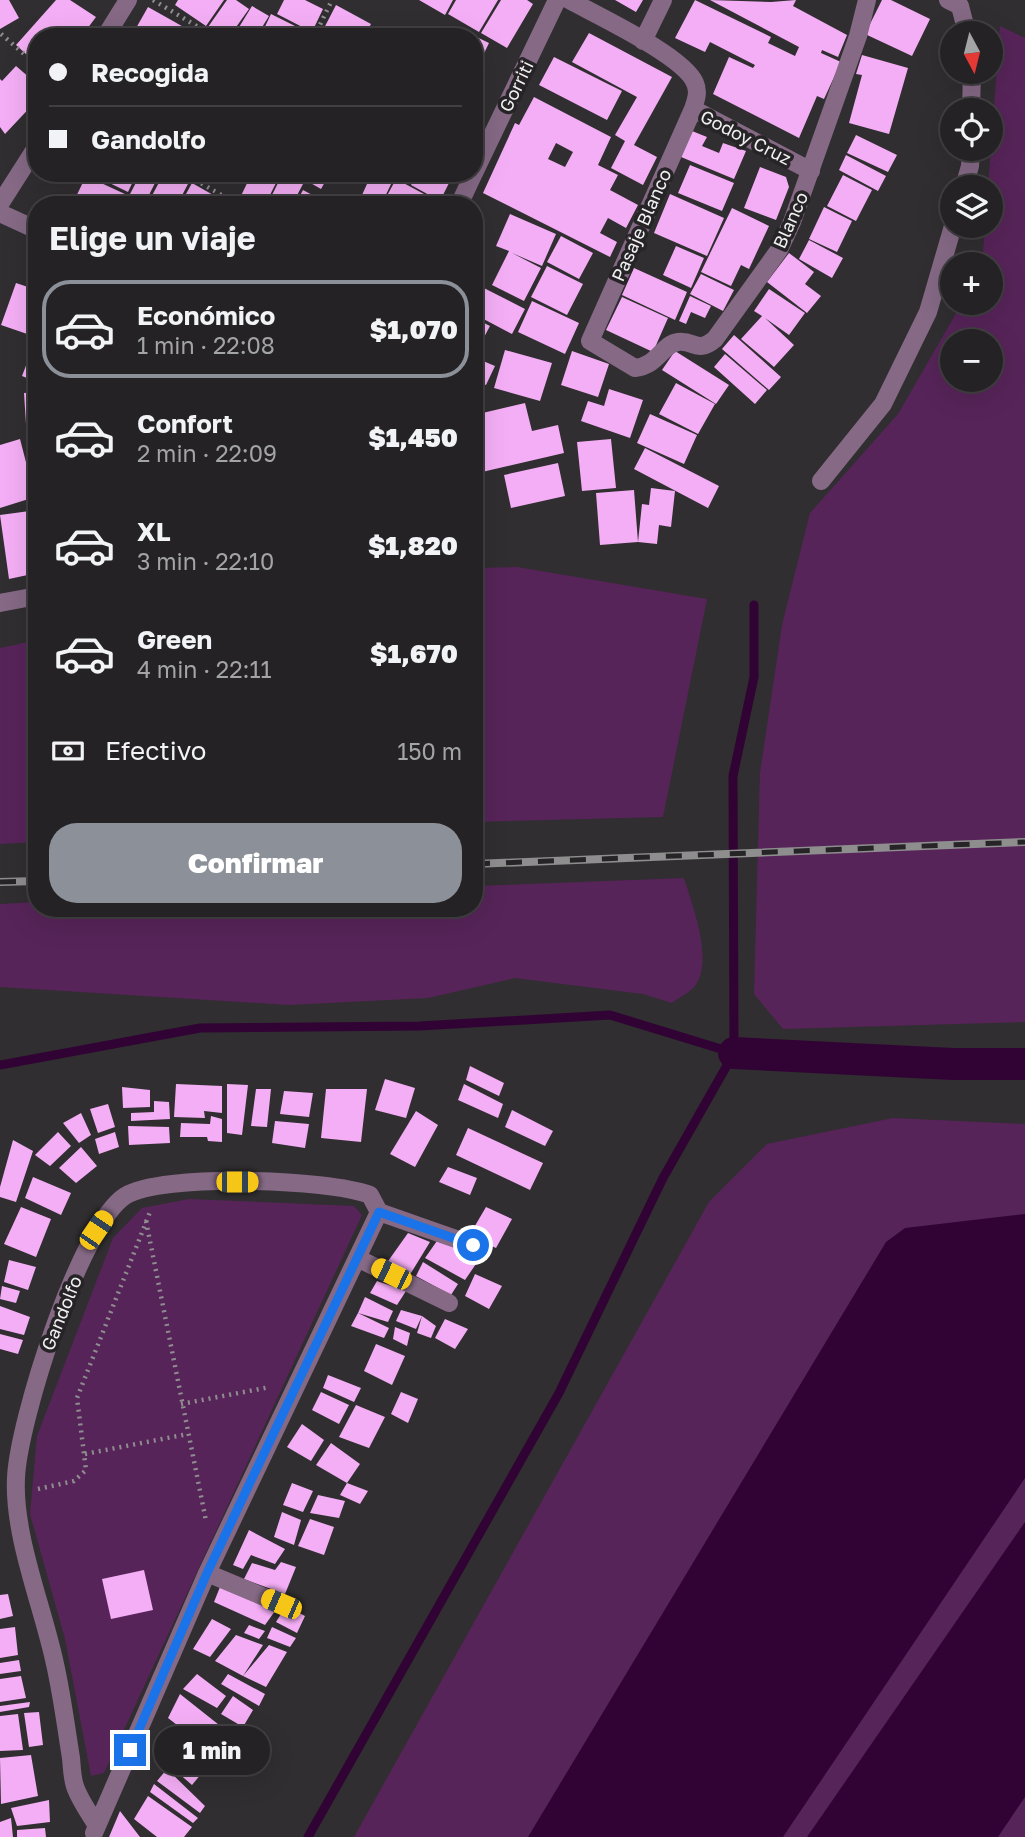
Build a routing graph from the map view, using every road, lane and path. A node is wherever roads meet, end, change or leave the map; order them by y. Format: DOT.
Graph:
graph roads {
  1 [pos="128,0"];
  2 [pos="153,0"];
  3 [pos="332,0"];
  4 [pos="557,0"];
  5 [pos="569,0"];
  6 [pos="663,0"];
  7 [pos="948,0"];
  8 [pos="862,3"];
  9 [pos="964,21"];
  10 [pos="111,28"];
  11 [pos="200,28"];
  12 [pos="318,28"];
  13 [pos="1,34"];
  14 [pos="643,41"];
  15 [pos="28,57"];
  16 [pos="693,109"];
  17 [pos="483,154"];
  18 [pos="28,159"];
  19 [pos="811,171"];
  20 [pos="199,182"];
  21 [pos="223,196"];
  22 [pos="0,204"];
  23 [pos="0,213"];
  24 [pos="28,226"];
  25 [pos="950,238"];
  26 [pos="635,368"];
  27 [pos="821,481"];
  28 [pos="28,598"];
  29 [pos="0,603"];
  30 [pos="160,1185"];
  31 [pos="379,1212"];
  32 [pos="146,1221"];
  33 [pos="473,1245"];
  34 [pos="357,1258"];
  35 [pos="449,1303"];
  36 [pos="298,1382"];
  37 [pos="181,1404"];
  38 [pos="188,1433"];
  39 [pos="86,1454"];
  40 [pos="16,1494"];
  41 [pos="210,1566"];
  42 [pos="281,1604"];
  43 [pos="95,1832"];
  1 -- 10 [label="street"];
  2 -- 11 [label="path"];
  3 -- 12 [label="path"];
  4 -- 17 [label="street, Gorriti"];
  5 -- 14 [label="street, Godoy Cruz"];
  6 -- 14 [label="street"];
  7 -- 9 [label="street"];
  8 -- 19 [label="street, Blanco"];
  13 -- 15 [label="path"];
  14 -- 16 [label="street, Godoy Cruz"];
  16 -- 19 [label="street, Godoy Cruz"];
  16 -- 26 [label="street, Pasaje Blanco"];
  18 -- 22 [label="street"];
  19 -- 26 [label="street, Blanco"];
  20 -- 21 [label="path"];
  23 -- 24 [label="street"];
  25 -- 27 [label="street"];
  28 -- 29 [label="street"];
  30 -- 31 [label="street, Gandolfo"];
  30 -- 32 [label="path"];
  30 -- 40 [label="street, Gandolfo"];
  31 -- 33 [label="street"];
  31 -- 34 [label="street, Gandolfo"];
  32 -- 37 [label="path"];
  32 -- 39 [label="path"];
  34 -- 35 [label="street"];
  34 -- 36 [label="street, Gandolfo"];
  36 -- 37 [label="path"];
  36 -- 41 [label="street, Gandolfo"];
  37 -- 38 [label="path"];
  38 -- 39 [label="path"];
  38 -- 41 [label="path"];
  39 -- 40 [label="path"];
  40 -- 43 [label="street, Gandolfo"];
  41 -- 42 [label="street"];
  41 -- 43 [label="street, Gandolfo"];
}
